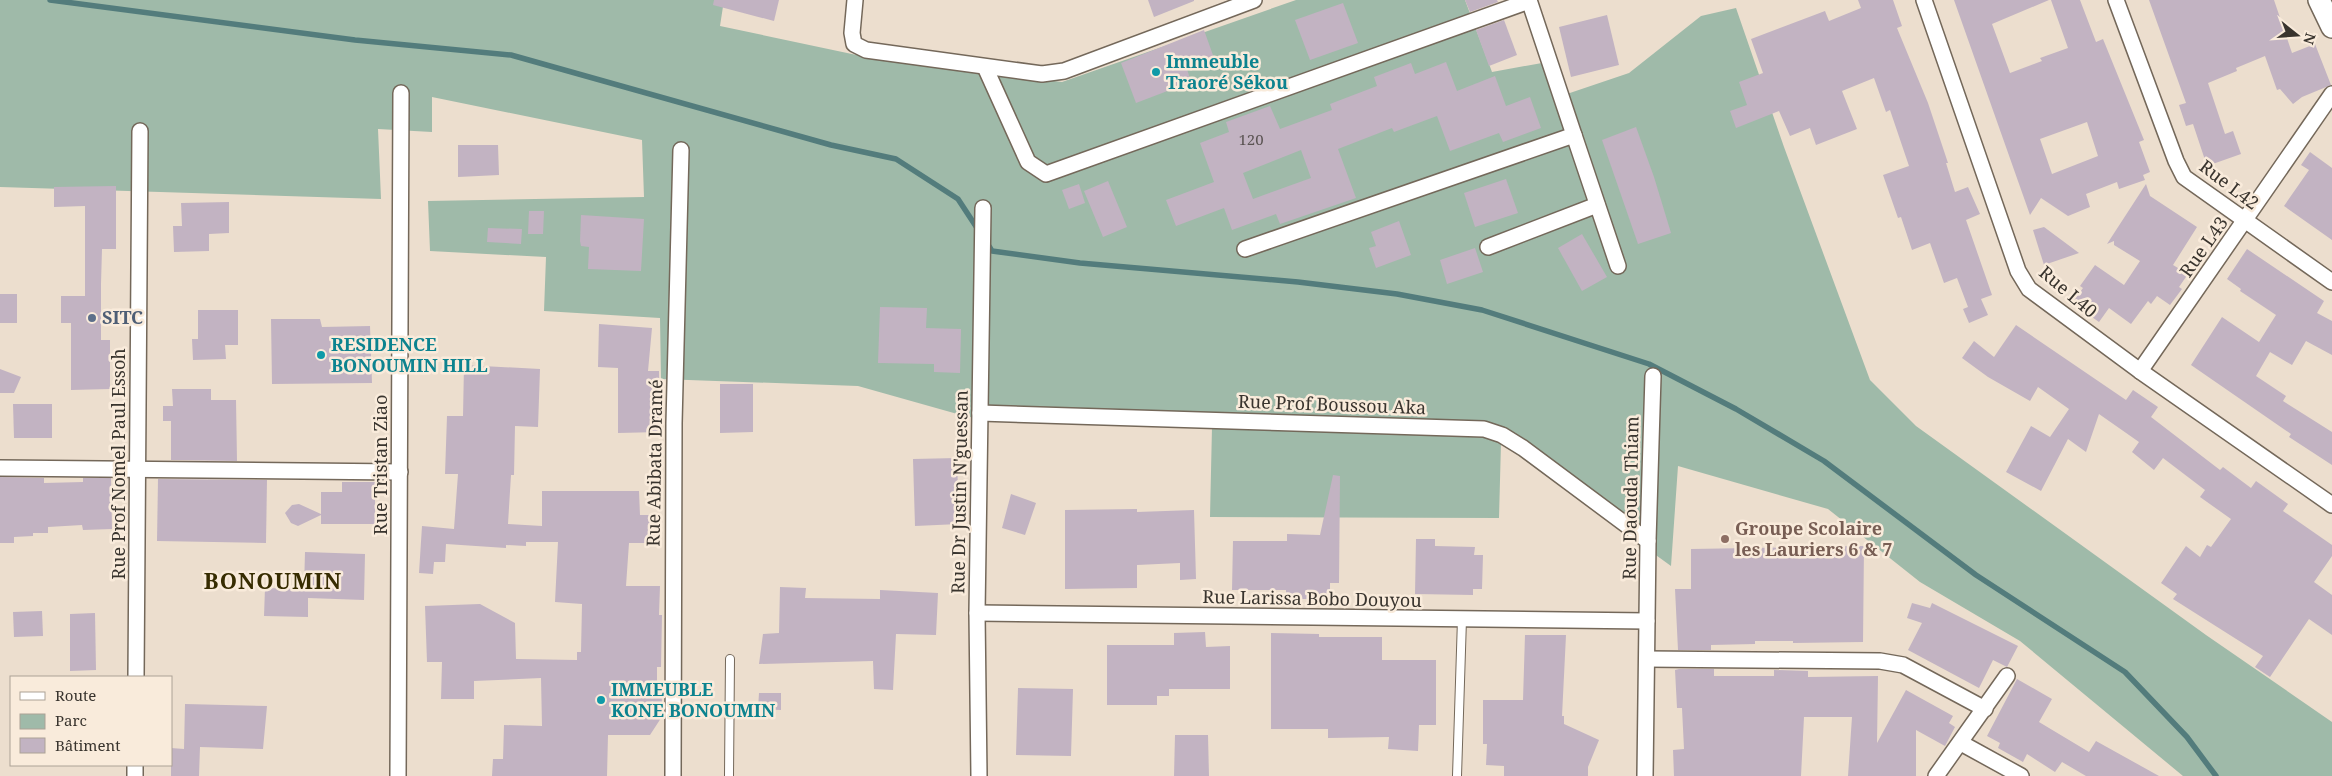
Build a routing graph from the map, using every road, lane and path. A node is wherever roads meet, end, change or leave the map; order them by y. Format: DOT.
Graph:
graph roads {
  1 [pos="855,0"];
  2 [pos="1254,0"];
  3 [pos="1529,0"];
  4 [pos="1924,0"];
  5 [pos="2116,0"];
  6 [pos="2319,0"];
  7 [pos="2332,27"];
  8 [pos="986,68"];
  9 [pos="401,93"];
  10 [pos="2332,94"];
  11 [pos="140,131"];
  12 [pos="1574,135"];
  13 [pos="680,150"];
  14 [pos="1597,205"];
  15 [pos="982,208"];
  16 [pos="2245,221"];
  17 [pos="1488,247"];
  18 [pos="1245,249"];
  19 [pos="1618,266"];
  20 [pos="2332,282"];
  21 [pos="2140,371"];
  22 [pos="1653,376"];
  23 [pos="980,413"];
  24 [pos="0,468"];
  25 [pos="138,469"];
  26 [pos="400,472"];
  27 [pos="2332,504"];
  28 [pos="1648,541"];
  29 [pos="977,613"];
  30 [pos="1462,619"];
  31 [pos="1647,621"];
  32 [pos="730,659"];
  33 [pos="1647,659"];
  34 [pos="136,676"];
  35 [pos="2007,676"];
  36 [pos="1985,709"];
  37 [pos="1961,743"];
  38 [pos="398,776"];
  39 [pos="673,776"];
  40 [pos="729,776"];
  41 [pos="979,776"];
  42 [pos="1457,776"];
  43 [pos="1645,776"];
  44 [pos="1936,776"];
  45 [pos="2021,776"];
  1 -- 8 [label="street"];
  2 -- 8 [label="street"];
  3 -- 8 [label="street"];
  3 -- 12 [label="street"];
  4 -- 21 [label="street, Rue L40"];
  5 -- 16 [label="street, Rue L42"];
  6 -- 7 [label="street"];
  9 -- 26 [label="street, Rue Tristan Ziao"];
  10 -- 16 [label="street, Rue L43"];
  11 -- 25 [label="street, Rue Prof Nomel Paul Essoh"];
  12 -- 14 [label="street"];
  12 -- 18 [label="street"];
  13 -- 39 [label="street, Rue Abibata Dramé"];
  14 -- 17 [label="street"];
  14 -- 19 [label="street"];
  15 -- 23 [label="street, Rue Dr Justin N'guessan"];
  16 -- 20 [label="street, Rue L42"];
  16 -- 21 [label="street, Rue L43"];
  21 -- 27 [label="street, Rue L40"];
  22 -- 28 [label="street, Rue Daouda Thiam"];
  23 -- 28 [label="street, Rue Prof Boussou Aka"];
  23 -- 29 [label="street, Rue Dr Justin N'guessan"];
  24 -- 25 [label="street"];
  25 -- 26 [label="street"];
  25 -- 34 [label="street, Rue Prof Nomel Paul Essoh"];
  26 -- 38 [label="street, Rue Tristan Ziao"];
  28 -- 31 [label="street, Rue Daouda Thiam"];
  29 -- 30 [label="street, Rue Larissa Bobo Douyou"];
  29 -- 41 [label="street, Rue Dr Justin N'guessan"];
  30 -- 31 [label="street, Rue Larissa Bobo Douyou"];
  30 -- 42 [label="lane"];
  31 -- 33 [label="street, Rue Daouda Thiam"];
  32 -- 40 [label="lane"];
  33 -- 36 [label="street"];
  33 -- 43 [label="street, Rue Daouda Thiam"];
  35 -- 36 [label="street"];
  36 -- 37 [label="street"];
  37 -- 44 [label="street"];
  37 -- 45 [label="street"];
}
